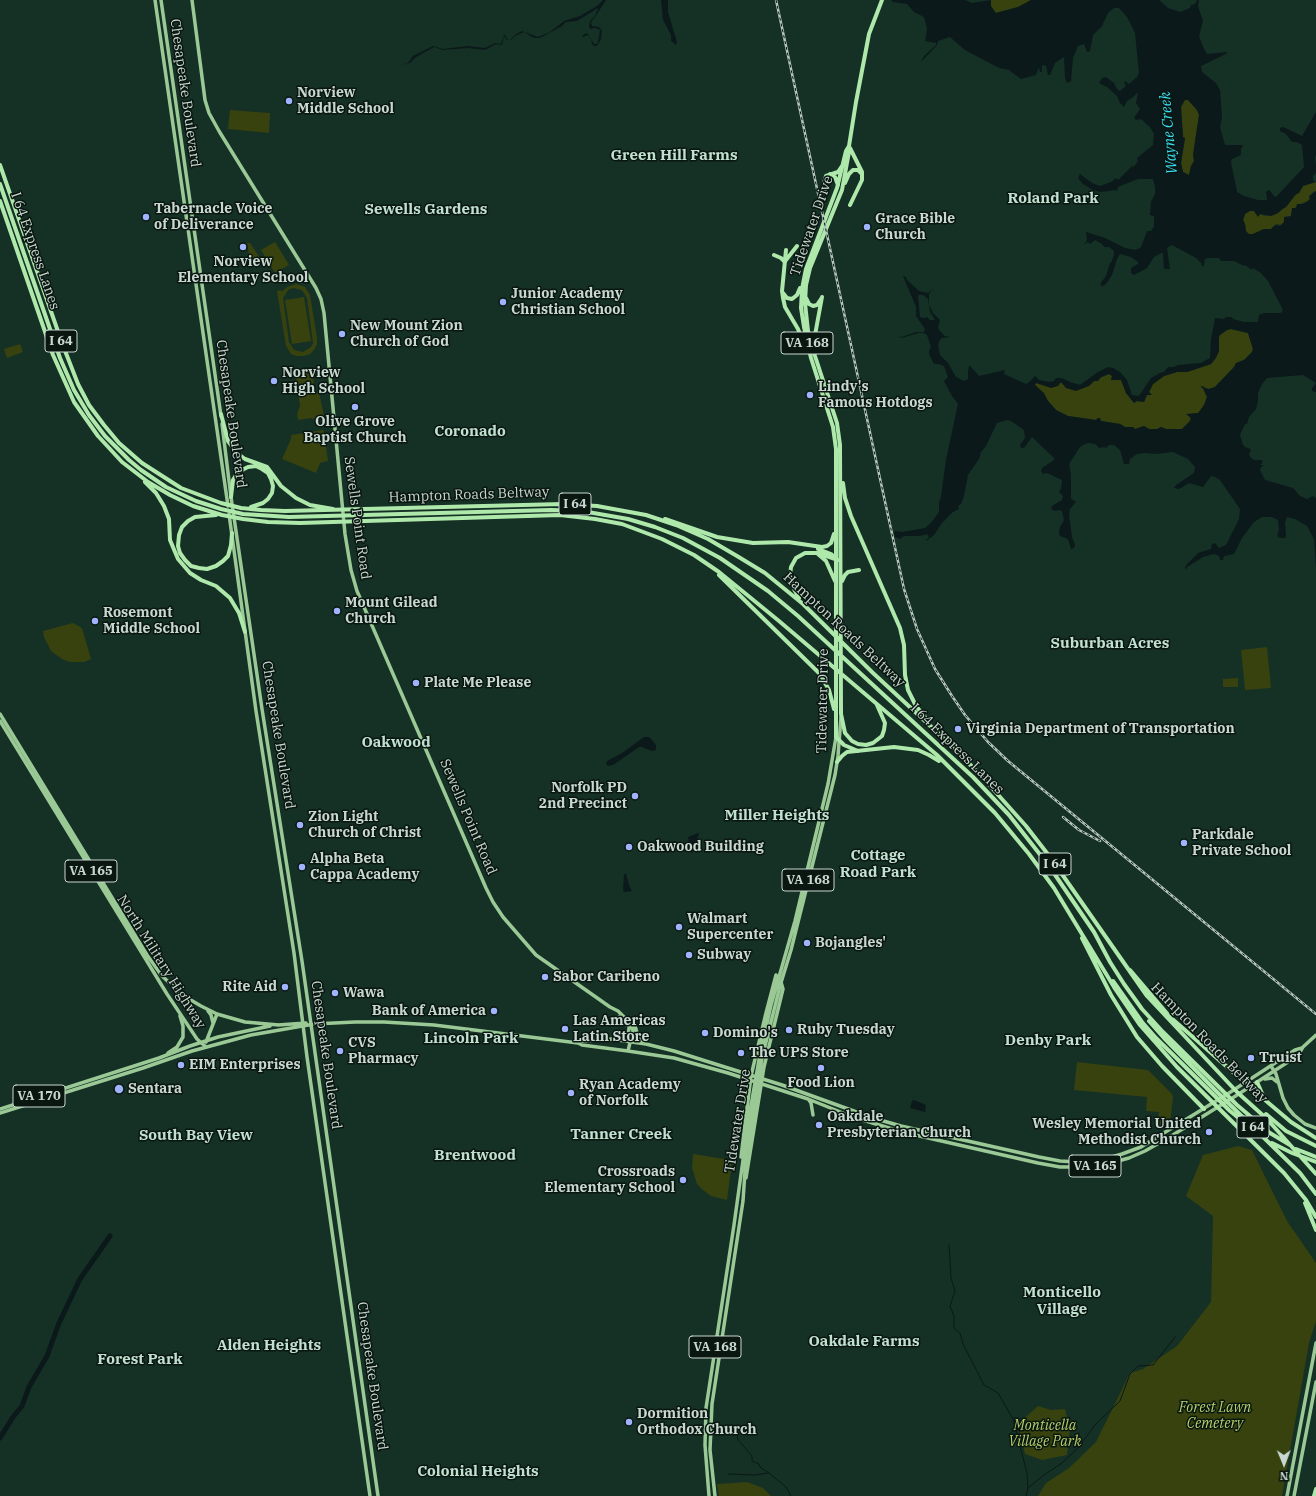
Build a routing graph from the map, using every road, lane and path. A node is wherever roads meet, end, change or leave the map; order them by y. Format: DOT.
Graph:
graph roads {
  1 [pos="155,0"];
  2 [pos="161,0"];
  3 [pos="192,0"];
  4 [pos="882,0"];
  5 [pos="849,146"];
  6 [pos="844,162"];
  7 [pos="0,165"];
  8 [pos="830,174"];
  9 [pos="862,174"];
  10 [pos="0,184"];
  11 [pos="839,189"];
  12 [pos="825,190"];
  13 [pos="0,201"];
  14 [pos="850,205"];
  15 [pos="797,246"];
  16 [pos="786,250"];
  17 [pos="774,255"];
  18 [pos="812,259"];
  19 [pos="785,262"];
  20 [pos="803,283"];
  21 [pos="782,287"];
  22 [pos="805,295"];
  23 [pos="813,357"];
  24 [pos="221,414"];
  25 [pos="841,468"];
  26 [pos="138,474"];
  27 [pos="231,497"];
  28 [pos="244,508"];
  29 [pos="335,510"];
  30 [pos="222,515"];
  31 [pos="646,515"];
  32 [pos="836,528"];
  33 [pos="232,533"];
  34 [pos="807,545"];
  35 [pos="816,553"];
  36 [pos="836,559"];
  37 [pos="841,561"];
  38 [pos="706,563"];
  39 [pos="859,570"];
  40 [pos="841,584"];
  41 [pos="836,586"];
  42 [pos="803,604"];
  43 [pos="245,632"];
  44 [pos="874,702"];
  45 [pos="0,714"];
  46 [pos="841,714"];
  47 [pos="0,721"];
  48 [pos="836,726"];
  49 [pos="836,737"];
  50 [pos="840,741"];
  51 [pos="858,751"];
  52 [pos="837,762"];
  53 [pos="984,779"];
  54 [pos="963,780"];
  55 [pos="1043,872"];
  56 [pos="1118,956"];
  57 [pos="784,960"];
  58 [pos="1104,970"];
  59 [pos="781,982"];
  60 [pos="203,1008"];
  61 [pos="178,1009"];
  62 [pos="615,1011"];
  63 [pos="217,1014"];
  64 [pos="626,1019"];
  65 [pos="213,1024"];
  66 [pos="279,1024"];
  67 [pos="304,1024"];
  68 [pos="311,1024"];
  69 [pos="1316,1035"];
  70 [pos="623,1040"];
  71 [pos="206,1041"];
  72 [pos="200,1042"];
  73 [pos="631,1042"];
  74 [pos="578,1043"];
  75 [pos="646,1044"];
  76 [pos="206,1047"];
  77 [pos="1303,1047"];
  78 [pos="628,1050"];
  79 [pos="160,1058"];
  80 [pos="1271,1066"];
  81 [pos="1274,1071"];
  82 [pos="752,1078"];
  83 [pos="761,1079"];
  84 [pos="1257,1082"];
  85 [pos="1246,1083"];
  86 [pos="1278,1083"];
  87 [pos="760,1084"];
  88 [pos="1250,1087"];
  89 [pos="1217,1092"];
  90 [pos="808,1099"];
  91 [pos="1248,1100"];
  92 [pos="0,1109"];
  93 [pos="1204,1109"];
  94 [pos="1212,1111"];
  95 [pos="0,1113"];
  96 [pos="813,1115"];
  97 [pos="1316,1128"];
  98 [pos="1316,1138"];
  99 [pos="1316,1146"];
  100 [pos="1316,1155"];
  101 [pos="1316,1162"];
  102 [pos="1284,1174"];
  103 [pos="1316,1174"];
  104 [pos="1316,1194"];
  105 [pos="743,1197"];
  106 [pos="738,1199"];
  107 [pos="1316,1217"];
  108 [pos="1316,1230"];
  109 [pos="1316,1343"];
  110 [pos="1316,1382"];
  111 [pos="1316,1489"];
  112 [pos="370,1496"];
  113 [pos="378,1496"];
  114 [pos="709,1496"];
  115 [pos="714,1496"];
  116 [pos="1287,1496"];
  117 [pos="1294,1496"];
  118 [pos="1314,1496"];
  1 -- 33 [label="main road, Chesapeake Boulevard"];
  2 -- 24 [label="main road, Chesapeake Boulevard"];
  3 -- 62 [label="main road, Sewells Point Road"];
  4 -- 5 [label="highway, Tidewater Drive / VA 168"];
  5 -- 6 [label="highway, Tidewater Drive / VA 168"];
  5 -- 9 [label="highway"];
  5 -- 11 [label="highway, Tidewater Drive / VA 168"];
  6 -- 8 [label="highway"];
  6 -- 11 [label="highway, Tidewater Drive / VA 168"];
  7 -- 28 [label="highway, Hampton Roads Beltway / I 64"];
  8 -- 11 [label="highway"];
  8 -- 12 [label="highway"];
  9 -- 11 [label="highway"];
  9 -- 14 [label="highway"];
  10 -- 89 [label="highway, I 64 Express Lanes"];
  11 -- 18 [label="highway, Tidewater Drive / VA 168"];
  13 -- 26 [label="highway, Hampton Roads Beltway / I 64"];
  15 -- 19 [label="highway"];
  16 -- 19 [label="highway"];
  17 -- 19 [label="highway"];
  18 -- 20 [label="highway, Tidewater Drive / VA 168"];
  18 -- 22 [label="highway, Tidewater Drive / VA 168"];
  19 -- 21 [label="highway"];
  20 -- 21 [label="highway"];
  20 -- 23 [label="highway, Tidewater Drive / VA 168"];
  21 -- 23 [label="highway"];
  22 -- 23 [label="highway, Tidewater Drive / VA 168"];
  22 -- 23 [label="highway"];
  23 -- 25 [label="highway, Tidewater Drive / VA 168"];
  23 -- 32 [label="highway, Tidewater Drive / VA 168"];
  24 -- 27 [label="main road, Chesapeake Boulevard"];
  24 -- 29 [label="highway"];
  25 -- 37 [label="highway, Tidewater Drive / VA 168"];
  25 -- 53 [label="highway"];
  26 -- 30 [label="highway, Hampton Roads Beltway / I 64"];
  26 -- 43 [label="highway"];
  27 -- 28 [label="highway"];
  27 -- 68 [label="main road, Chesapeake Boulevard"];
  28 -- 29 [label="highway, Hampton Roads Beltway / I 64"];
  29 -- 31 [label="highway, Hampton Roads Beltway / I 64"];
  30 -- 33 [label="highway"];
  30 -- 38 [label="highway, Hampton Roads Beltway / I 64"];
  31 -- 34 [label="highway"];
  31 -- 42 [label="highway, Hampton Roads Beltway / I 64"];
  32 -- 34 [label="highway"];
  32 -- 36 [label="highway, Tidewater Drive / VA 168"];
  33 -- 43 [label="main road, Chesapeake Boulevard"];
  34 -- 36 [label="highway"];
  35 -- 36 [label="highway"];
  35 -- 41 [label="highway"];
  35 -- 42 [label="highway"];
  36 -- 37 [label="highway"];
  36 -- 41 [label="highway, Tidewater Drive / VA 168"];
  37 -- 40 [label="highway, Tidewater Drive / VA 168"];
  38 -- 44 [label="highway, Hampton Roads Beltway / I 64"];
  38 -- 48 [label="highway"];
  39 -- 40 [label="highway"];
  40 -- 46 [label="highway, Tidewater Drive / VA 168"];
  41 -- 48 [label="highway, Tidewater Drive / VA 168"];
  42 -- 53 [label="highway, Hampton Roads Beltway / I 64"];
  43 -- 67 [label="main road, Chesapeake Boulevard"];
  44 -- 46 [label="highway"];
  44 -- 54 [label="highway, Hampton Roads Beltway / I 64"];
  45 -- 60 [label="main road, North Military Highway / VA 165"];
  46 -- 50 [label="main road, Tidewater Drive / VA 168"];
  47 -- 61 [label="main road, North Military Highway / VA 165"];
  48 -- 49 [label="highway, Tidewater Drive / VA 168"];
  49 -- 50 [label="highway"];
  49 -- 57 [label="main road, Tidewater Drive / VA 168"];
  50 -- 51 [label="highway"];
  50 -- 52 [label="main road, Tidewater Drive / VA 168"];
  51 -- 52 [label="highway"];
  51 -- 54 [label="highway"];
  52 -- 59 [label="main road, Tidewater Drive / VA 168"];
  53 -- 56 [label="highway, Hampton Roads Beltway / I 64"];
  54 -- 55 [label="highway, Hampton Roads Beltway / I 64"];
  55 -- 58 [label="highway, Hampton Roads Beltway / I 64"];
  55 -- 93 [label="highway"];
  56 -- 85 [label="highway"];
  56 -- 91 [label="highway, Hampton Roads Beltway / I 64"];
  57 -- 82 [label="main road"];
  57 -- 106 [label="main road, Tidewater Drive / VA 168"];
  58 -- 89 [label="highway"];
  58 -- 102 [label="highway, Hampton Roads Beltway / I 64"];
  59 -- 83 [label="main road"];
  59 -- 105 [label="main road, Tidewater Drive / VA 168"];
  60 -- 63 [label="main road, North Military Highway / VA 165"];
  60 -- 65 [label="main road"];
  61 -- 72 [label="main road, North Military Highway / VA 165"];
  61 -- 79 [label="main road"];
  62 -- 64 [label="main road, Sewells Point Road"];
  62 -- 70 [label="main road"];
  63 -- 65 [label="main road"];
  63 -- 66 [label="main road, North Military Highway / VA 165"];
  64 -- 73 [label="main road"];
  64 -- 75 [label="main road, Sewells Point Road"];
  65 -- 71 [label="main road"];
  66 -- 67 [label="main road, VA 165"];
  66 -- 71 [label="main road, VA 170"];
  67 -- 68 [label="main road, VA 165"];
  67 -- 76 [label="main road, VA 165"];
  67 -- 112 [label="main road, Chesapeake Boulevard"];
  68 -- 74 [label="main road, VA 165"];
  68 -- 113 [label="main road, Chesapeake Boulevard"];
  69 -- 77 [label="main road, VA 165"];
  70 -- 73 [label="main road, VA 165"];
  70 -- 74 [label="main road, VA 165"];
  71 -- 72 [label="main road, VA 170"];
  71 -- 76 [label="main road"];
  72 -- 76 [label="main road, North Military Highway / VA 165"];
  72 -- 79 [label="main road, VA 170"];
  73 -- 75 [label="main road, VA 165"];
  73 -- 78 [label="main road"];
  74 -- 78 [label="main road, VA 165"];
  75 -- 82 [label="main road, VA 165"];
  76 -- 95 [label="main road, VA 170"];
  77 -- 80 [label="main road, VA 165"];
  77 -- 81 [label="main road, VA 165"];
  78 -- 82 [label="main road, VA 165"];
  79 -- 92 [label="main road, VA 170"];
  80 -- 81 [label="main road"];
  80 -- 85 [label="main road, VA 165"];
  81 -- 84 [label="main road, VA 165"];
  81 -- 86 [label="main road"];
  82 -- 83 [label="main road, VA 165"];
  82 -- 87 [label="main road, VA 165"];
  82 -- 106 [label="main road"];
  83 -- 87 [label="main road"];
  83 -- 93 [label="main road, VA 165"];
  84 -- 86 [label="main road"];
  84 -- 88 [label="main road, VA 165"];
  84 -- 98 [label="highway"];
  85 -- 88 [label="highway"];
  85 -- 93 [label="main road, VA 165"];
  86 -- 97 [label="main road"];
  87 -- 90 [label="main road, VA 165"];
  87 -- 105 [label="main road"];
  88 -- 94 [label="main road, VA 165"];
  89 -- 100 [label="highway"];
  89 -- 101 [label="highway"];
  89 -- 104 [label="highway, I 64"];
  90 -- 94 [label="main road, VA 165"];
  90 -- 96 [label="main road"];
  91 -- 99 [label="highway"];
  91 -- 103 [label="highway, Hampton Roads Beltway / I 64"];
  93 -- 94 [label="main road"];
  102 -- 107 [label="highway, Hampton Roads Beltway / I 64"];
  102 -- 108 [label="highway"];
  105 -- 115 [label="main road, Tidewater Drive / VA 168"];
  106 -- 114 [label="main road, Tidewater Drive / VA 168"];
  109 -- 116 [label="main road"];
  110 -- 117 [label="main road"];
  111 -- 118 [label="highway"];
}
